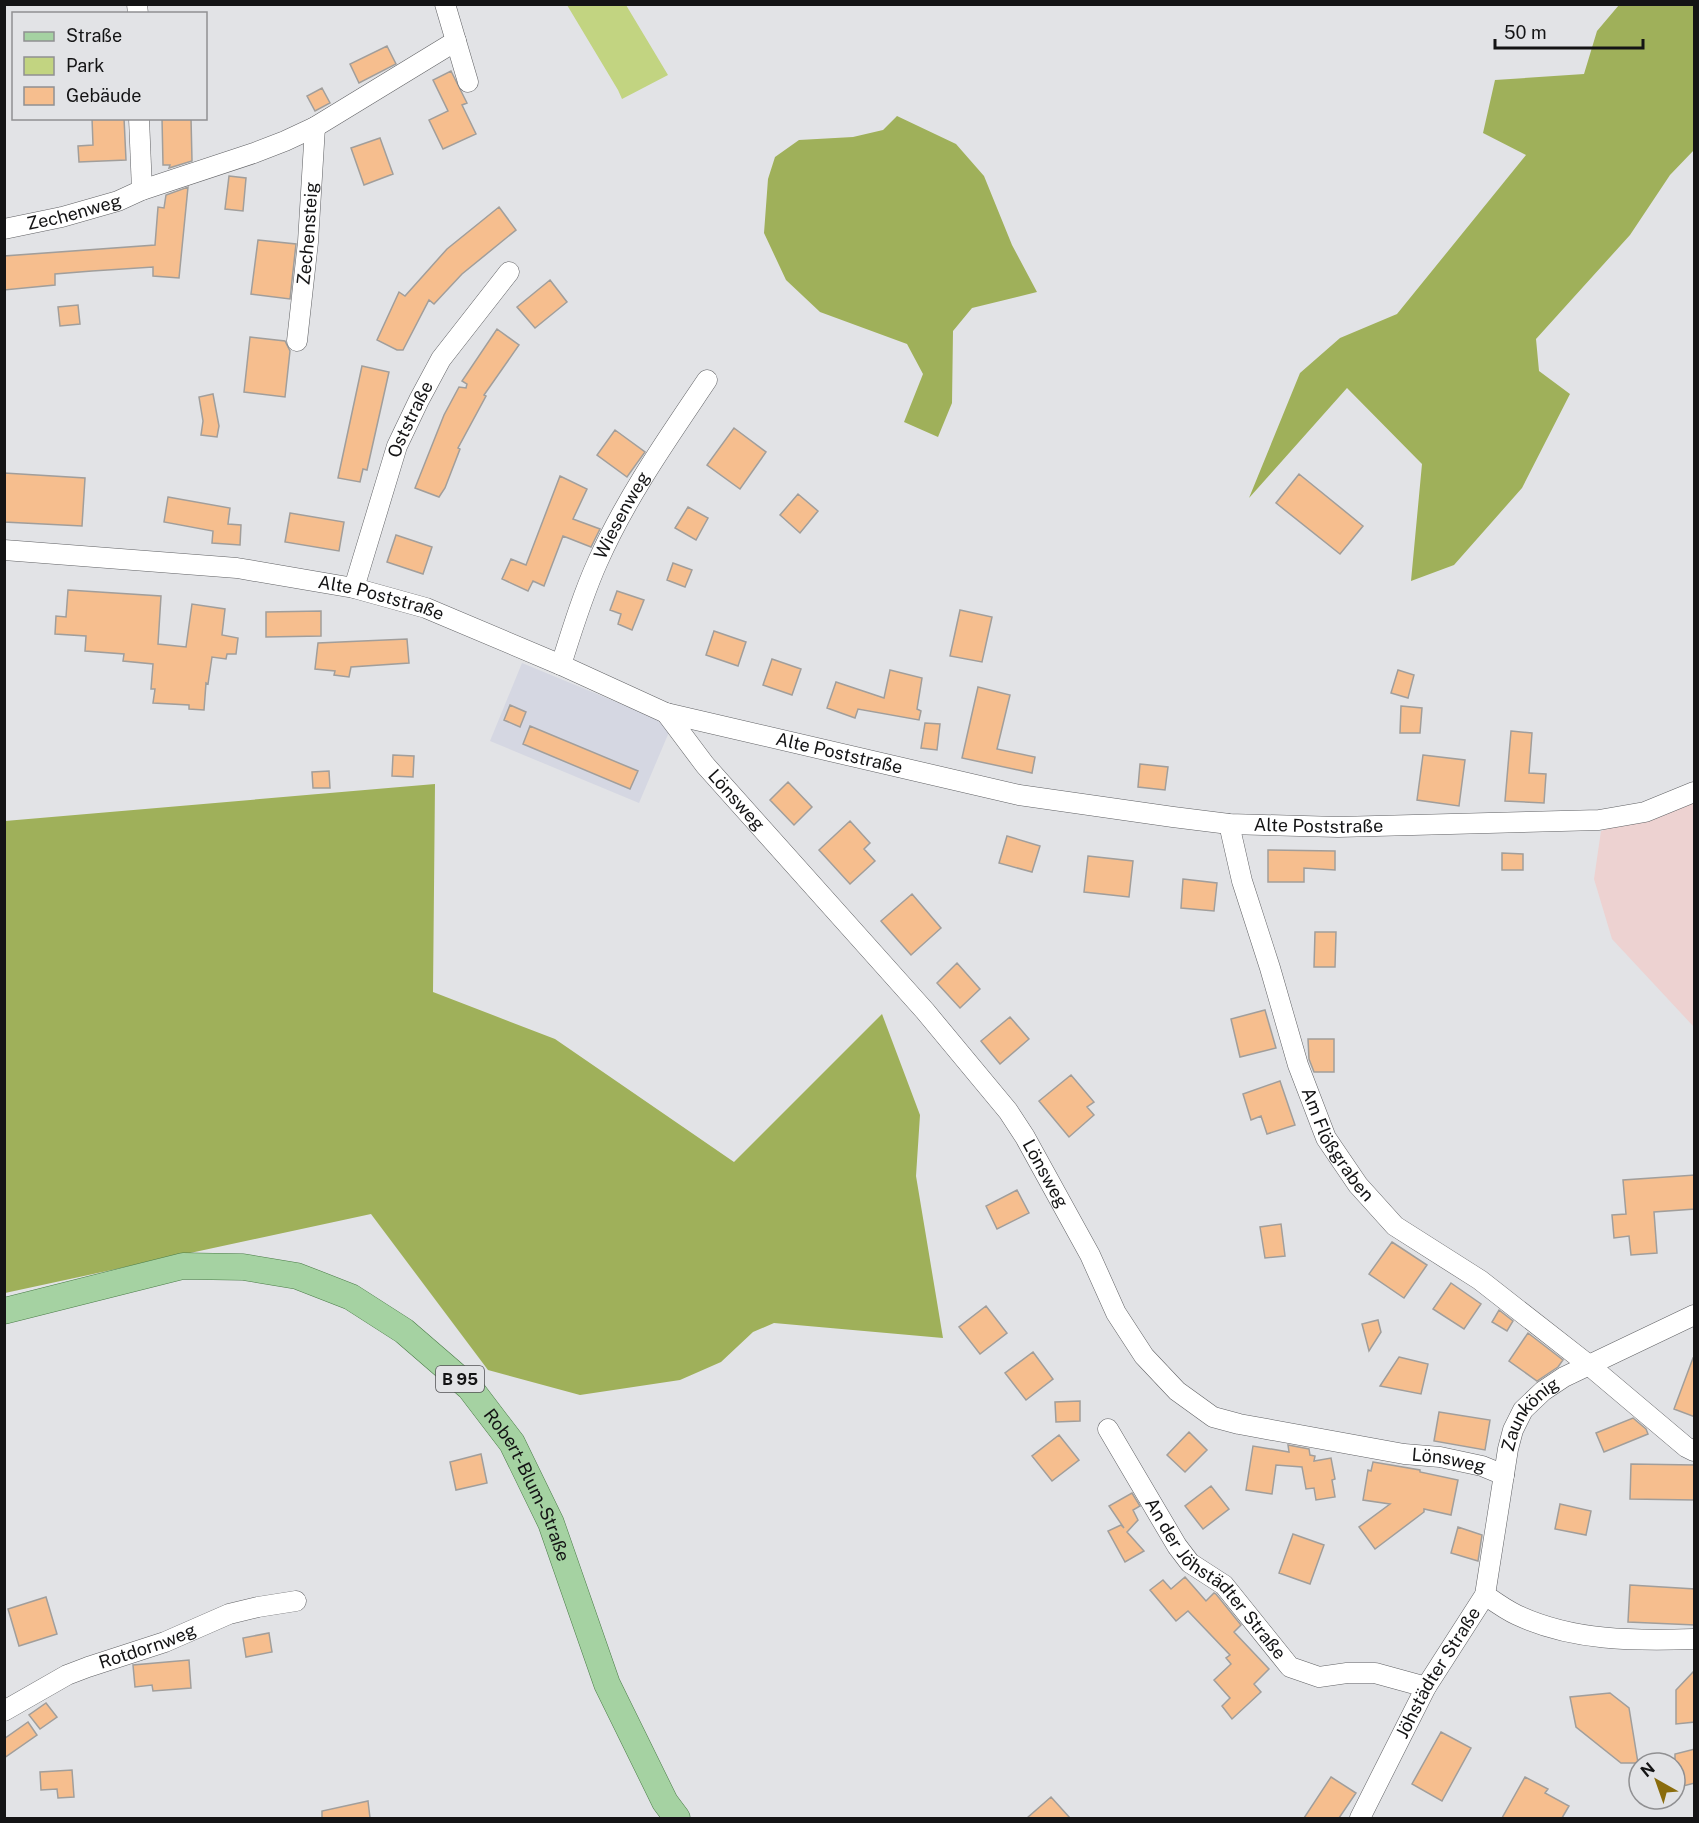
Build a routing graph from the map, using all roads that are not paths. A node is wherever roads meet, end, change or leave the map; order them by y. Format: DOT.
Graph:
graph roads {
  1 [pos="445,4"];
  2 [pos="456,41"];
  3 [pos="468,82"];
  4 [pos="139,120"];
  5 [pos="315,127"];
  6 [pos="142,190"];
  7 [pos="4,229"];
  8 [pos="509,272"];
  9 [pos="297,341"];
  10 [pos="707,380"];
  11 [pos="4,550"];
  12 [pos="354,588"];
  13 [pos="561,665"];
  14 [pos="666,713"];
  15 [pos="1695,792"];
  16 [pos="1229,824"];
  17 [pos="4,1311"];
  18 [pos="1695,1315"];
  19 [pos="1590,1366"];
  20 [pos="1108,1429"];
  21 [pos="1695,1452"];
  22 [pos="1504,1476"];
  23 [pos="1485,1595"];
  24 [pos="296,1601"];
  25 [pos="1695,1639"];
  26 [pos="1426,1687"];
  27 [pos="4,1710"];
  28 [pos="677,1818"];
  29 [pos="1360,1818"];
  1 -- 2 [label="street"];
  2 -- 3 [label="street"];
  2 -- 5 [label="street"];
  4 -- 6 [label="street, Zechenweg"];
  5 -- 6 [label="street, Zechenweg"];
  5 -- 9 [label="street, Zechensteig"];
  6 -- 7 [label="street, Zechenweg"];
  8 -- 12 [label="street, Oststraße"];
  10 -- 13 [label="street, Wiesenweg"];
  11 -- 12 [label="street, Alte Poststraße"];
  12 -- 13 [label="street, Alte Poststraße"];
  13 -- 14 [label="street, Alte Poststraße"];
  14 -- 16 [label="street, Alte Poststraße"];
  14 -- 22 [label="street, Lönsweg"];
  15 -- 16 [label="street, Alte Poststraße"];
  16 -- 19 [label="street, Am Flößgraben"];
  17 -- 28 [label="main road, Robert-Blum-Straße / B 95"];
  18 -- 19 [label="street"];
  19 -- 21 [label="street, Am Flößgraben"];
  19 -- 22 [label="street, Zaunkönig"];
  20 -- 26 [label="street, An der Jöhstädter Straße"];
  22 -- 23 [label="street, Zaunkönig"];
  23 -- 25 [label="street, Jöhstädter Straße"];
  23 -- 26 [label="street, Jöhstädter Straße"];
  24 -- 27 [label="street, Rotdornweg"];
  26 -- 29 [label="street, Jöhstädter Straße"];
}
